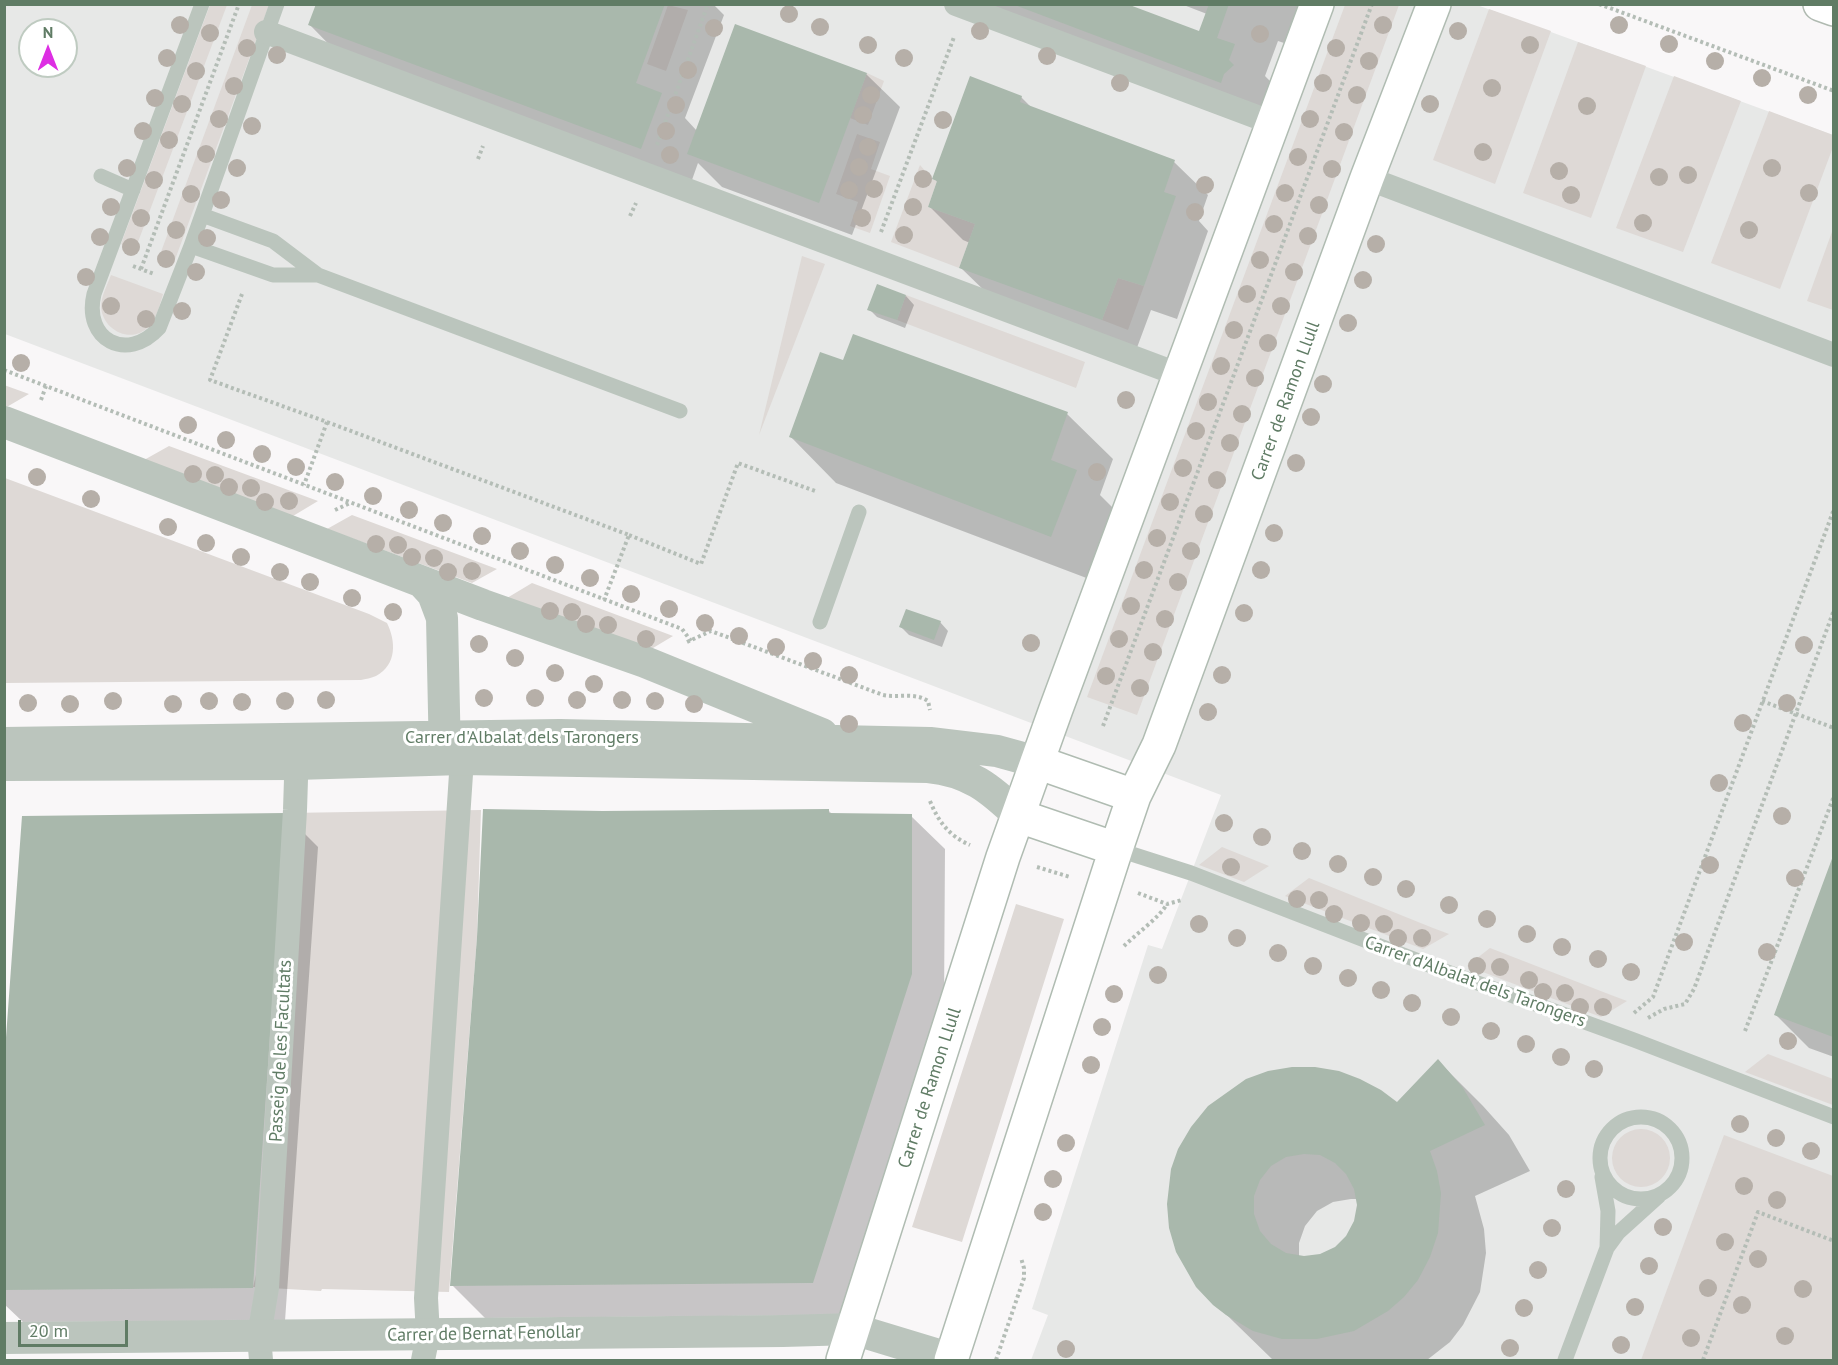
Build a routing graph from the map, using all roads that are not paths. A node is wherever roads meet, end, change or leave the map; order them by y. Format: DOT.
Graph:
graph roads {
  1 [pos="202,4"];
  2 [pos="277,4"];
  3 [pos="1317,4"];
  4 [pos="1434,4"];
  5 [pos="1820,4"];
  6 [pos="960,6"];
  7 [pos="1833,9"];
  8 [pos="266,32"];
  9 [pos="1273,123"];
  10 [pos="101,176"];
  11 [pos="1367,178"];
  12 [pos="133,190"];
  13 [pos="202,215"];
  14 [pos="191,246"];
  15 [pos="318,275"];
  16 [pos="1833,355"];
  17 [pos="1180,375"];
  18 [pos="680,411"];
  19 [pos="4,422"];
  20 [pos="859,512"];
  21 [pos="423,582"];
  22 [pos="820,622"];
  23 [pos="839,741"];
  24 [pos="4,743"];
  25 [pos="297,752"];
  26 [pos="451,752"];
  27 [pos="1037,762"];
  28 [pos="4,765"];
  29 [pos="1134,796"];
  30 [pos="1019,816"];
  31 [pos="1116,849"];
  32 [pos="1833,1117"];
  33 [pos="1600,1164"];
  34 [pos="1662,1193"];
  35 [pos="1607,1248"];
  36 [pos="853,1329"];
  37 [pos="4,1338"];
  38 [pos="260,1348"];
  39 [pos="425,1348"];
  40 [pos="843,1360"];
  41 [pos="954,1360"];
  42 [pos="1565,1360"];
  1 -- 12 [label="lane"];
  2 -- 8 [label="lane"];
  3 -- 9 [label="main road, Carrer de Ramon Llull"];
  4 -- 11 [label="main road, Carrer de Ramon Llull"];
  5 -- 7 [label="main road"];
  6 -- 9 [label="street"];
  8 -- 13 [label="lane"];
  8 -- 17 [label="street"];
  9 -- 17 [label="main road, Carrer de Ramon Llull"];
  10 -- 12 [label="lane"];
  11 -- 16 [label="street"];
  11 -- 29 [label="main road, Carrer de Ramon Llull"];
  12 -- 14 [label="lane"];
  13 -- 14 [label="lane"];
  13 -- 15 [label="lane"];
  14 -- 15 [label="lane"];
  15 -- 18 [label="lane"];
  17 -- 27 [label="main road, Carrer de Ramon Llull"];
  19 -- 21 [label="street"];
  20 -- 22 [label="lane"];
  21 -- 23 [label="street"];
  21 -- 26 [label="street"];
  23 -- 26 [label="street, Carrer d'Albalat dels Tarongers"];
  23 -- 27 [label="street, Carrer d'Albalat dels Tarongers"];
  24 -- 25 [label="street, Carrer d'Albalat dels Tarongers"];
  25 -- 26 [label="street, Carrer d'Albalat dels Tarongers"];
  25 -- 28 [label="street, Carrer d'Albalat dels Tarongers"];
  25 -- 38 [label="street, Passeig de les Facultats"];
  26 -- 30 [label="street, Carrer d'Albalat dels Tarongers"];
  26 -- 39 [label="street"];
  27 -- 29 [label="main road"];
  27 -- 30 [label="main road, Carrer de Ramon Llull"];
  29 -- 31 [label="main road, Carrer de Ramon Llull"];
  30 -- 31 [label="main road"];
  30 -- 36 [label="main road, Carrer de Ramon Llull"];
  31 -- 32 [label="lane, Carrer d'Albalat dels Tarongers"];
  31 -- 41 [label="main road, Carrer de Ramon Llull"];
  33 -- 34 [label="lane"];
  33 -- 34 [label="lane"];
  33 -- 35 [label="lane"];
  34 -- 35 [label="lane"];
  35 -- 42 [label="lane"];
  36 -- 39 [label="street, Carrer de Bernat Fenollar"];
  36 -- 40 [label="main road, Carrer de Ramon Llull"];
  36 -- 41 [label="street, Carrer de Bernat Fenollar"];
  37 -- 38 [label="street, Carrer de Bernat Fenollar"];
  38 -- 39 [label="street, Carrer de Bernat Fenollar"];
}
